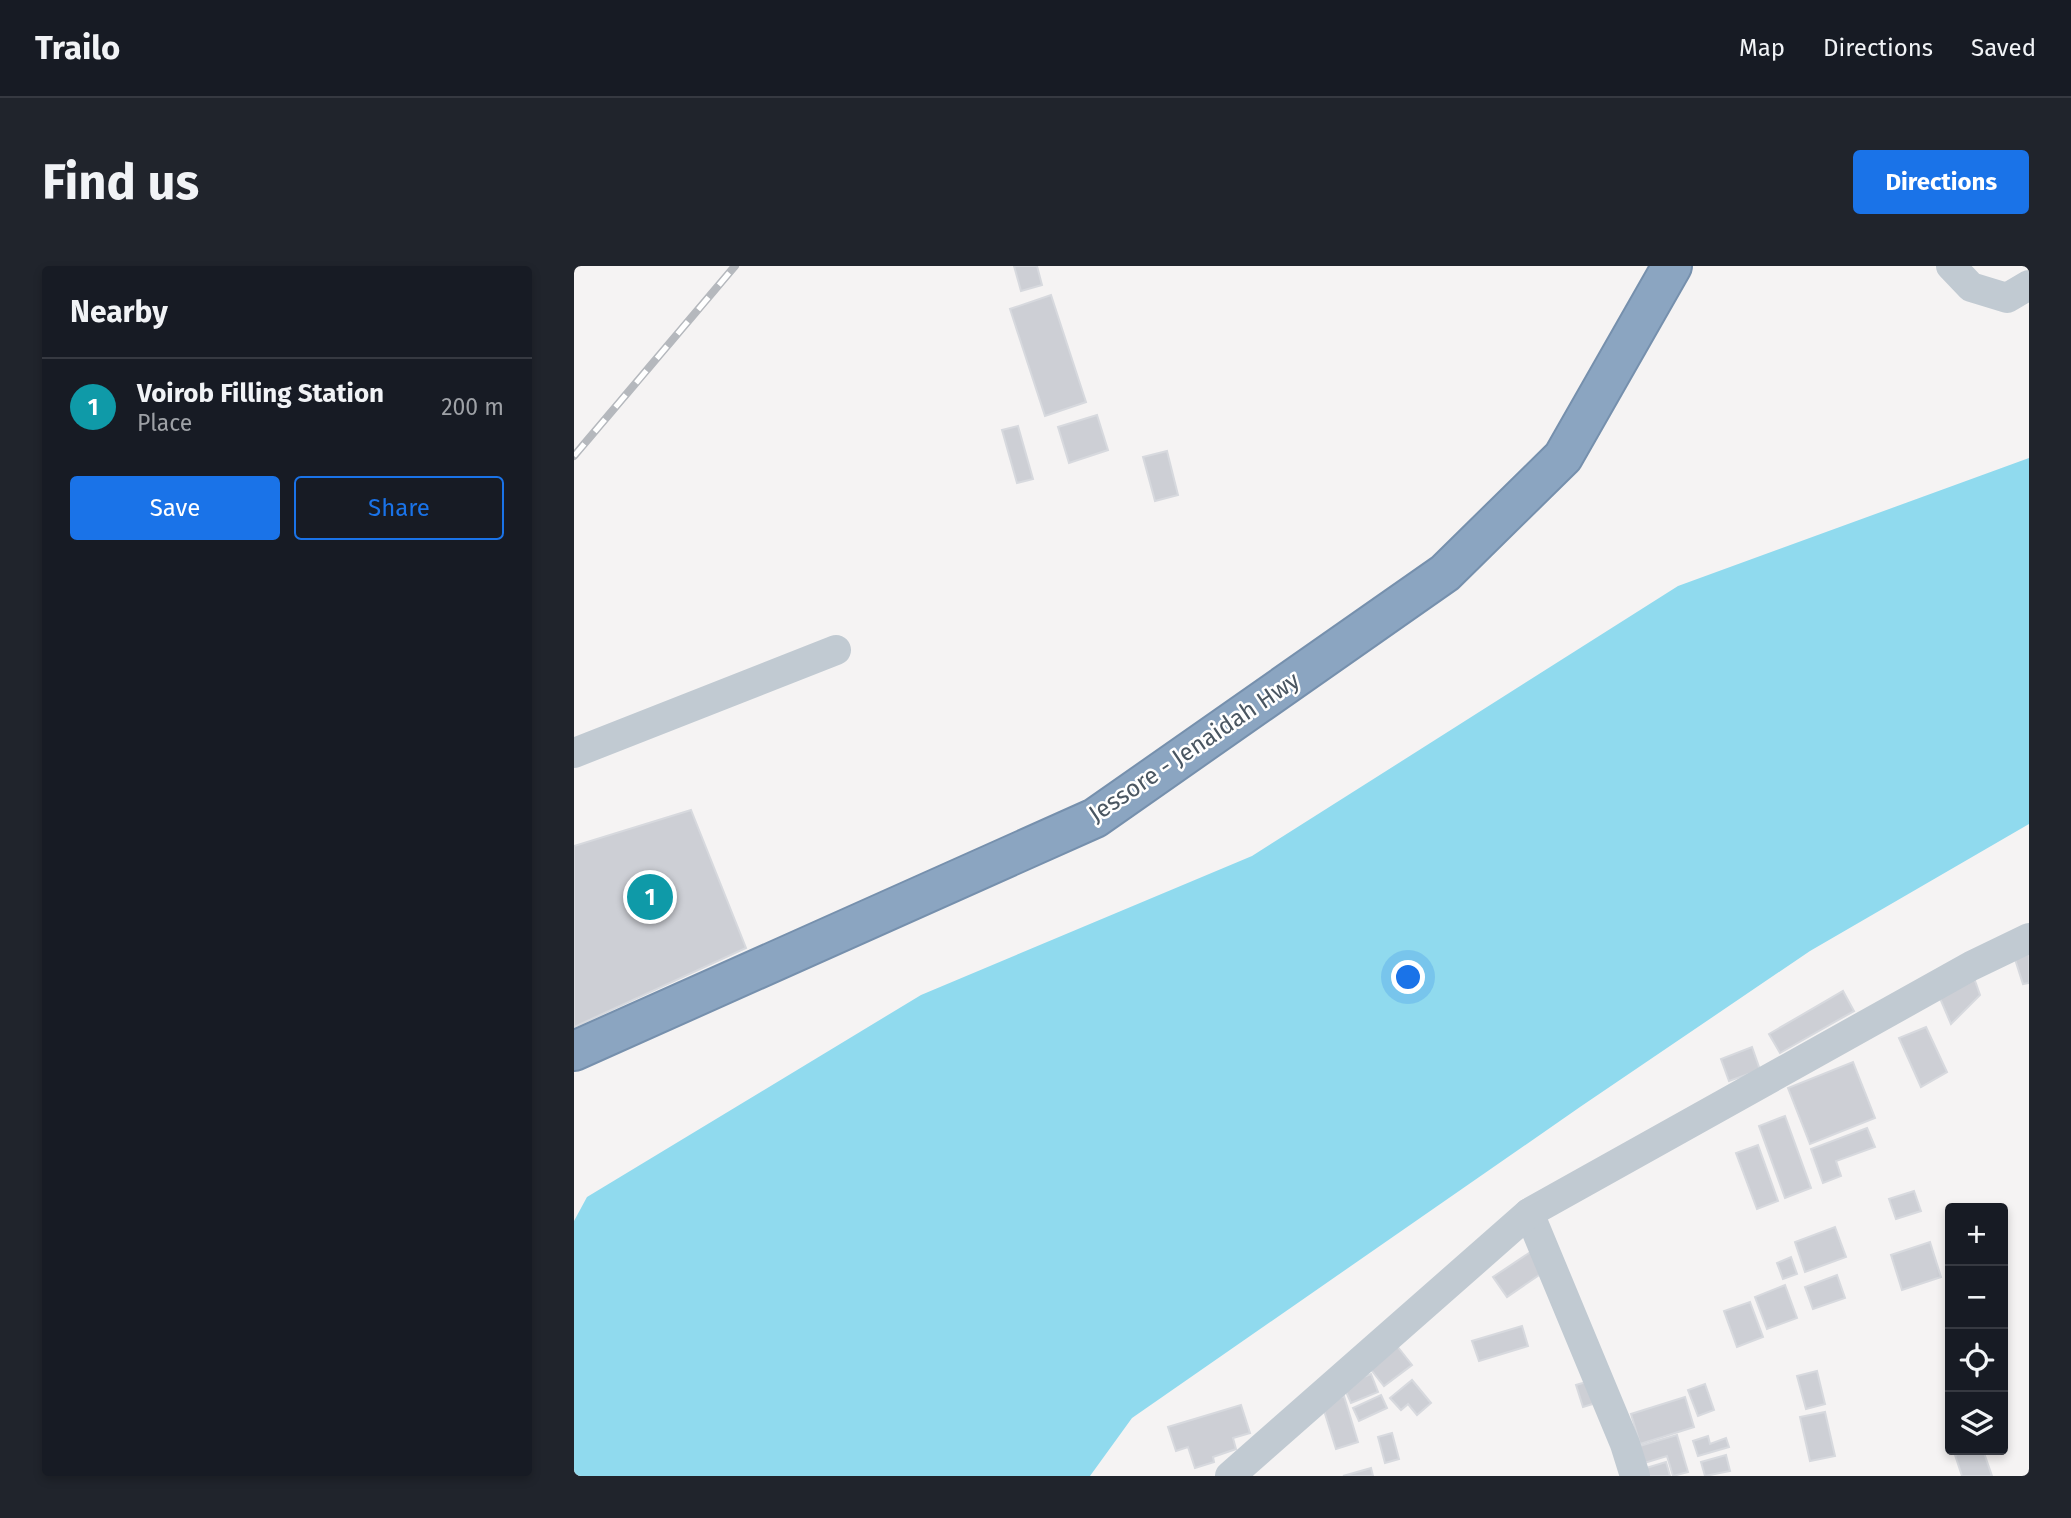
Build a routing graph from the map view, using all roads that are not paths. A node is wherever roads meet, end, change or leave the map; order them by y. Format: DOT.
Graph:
graph roads {
  1 [pos="1672,266"];
  2 [pos="1951,266"];
  3 [pos="2029,285"];
  4 [pos="836,650"];
  5 [pos="574,753"];
  6 [pos="2029,938"];
  7 [pos="574,1051"];
  8 [pos="1529,1213"];
  9 [pos="1230,1476"];
  10 [pos="1635,1476"];
  1 -- 7 [label="highway, Jessore - Jenaidah Hwy"];
  2 -- 3 [label="street"];
  4 -- 5 [label="street"];
  6 -- 8 [label="street"];
  8 -- 9 [label="street"];
  8 -- 10 [label="street"];
}
